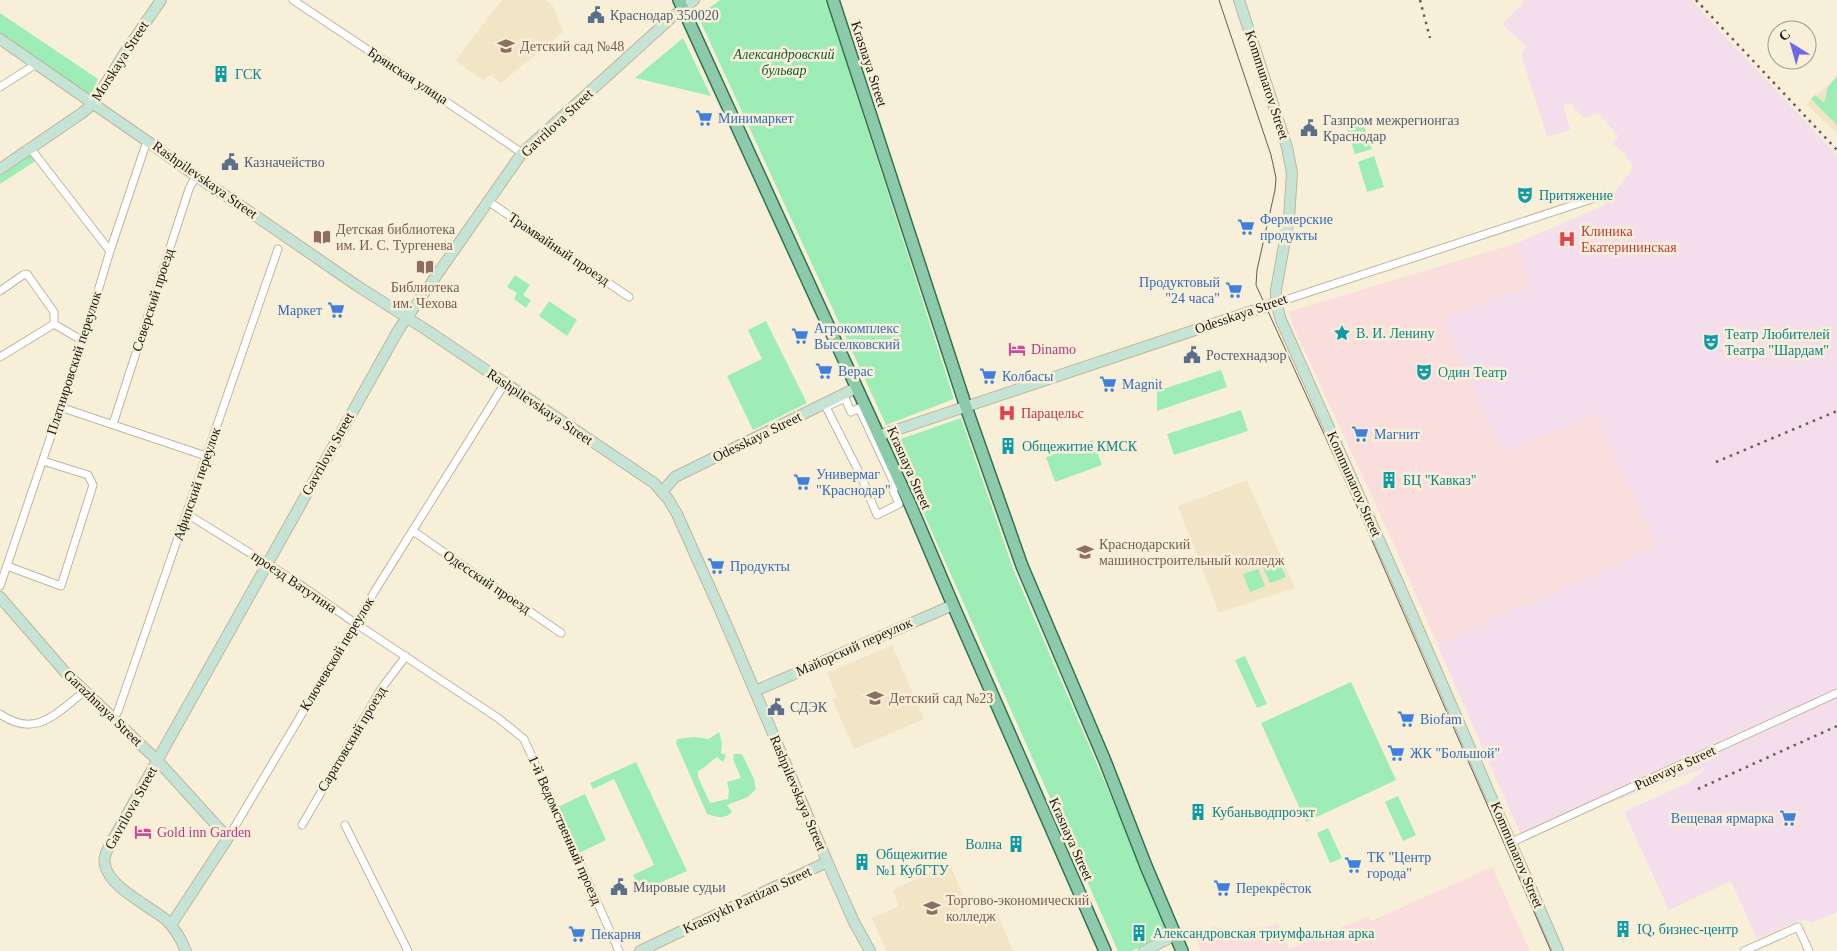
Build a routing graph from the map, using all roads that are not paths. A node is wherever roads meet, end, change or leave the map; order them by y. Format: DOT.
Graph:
graph roads {
  1 [pos="161,0"];
  2 [pos="293,0"];
  3 [pos="694,0"];
  4 [pos="832,0"];
  5 [pos="1239,0"];
  6 [pos="681,4"];
  7 [pos="0,40"];
  8 [pos="36,64"];
  9 [pos="0,87"];
  10 [pos="93,104"];
  11 [pos="147,141"];
  12 [pos="31,148"];
  13 [pos="522,153"];
  14 [pos="0,169"];
  15 [pos="196,176"];
  16 [pos="1604,195"];
  17 [pos="488,201"];
  18 [pos="278,248"];
  19 [pos="110,251"];
  20 [pos="0,291"];
  21 [pos="629,297"];
  22 [pos="1276,303"];
  23 [pos="407,318"];
  24 [pos="54,324"];
  25 [pos="83,341"];
  26 [pos="0,357"];
  27 [pos="504,383"];
  28 [pos="856,388"];
  29 [pos="60,407"];
  30 [pos="966,407"];
  31 [pos="827,409"];
  32 [pos="113,424"];
  33 [pos="878,436"];
  34 [pos="206,456"];
  35 [pos="43,461"];
  36 [pos="662,492"];
  37 [pos="187,514"];
  38 [pos="413,532"];
  39 [pos="267,562"];
  40 [pos="7,566"];
  41 [pos="0,586"];
  42 [pos="0,597"];
  43 [pos="952,605"];
  44 [pos="355,623"];
  45 [pos="561,633"];
  46 [pos="406,656"];
  47 [pos="755,690"];
  48 [pos="84,692"];
  49 [pos="1837,693"];
  50 [pos="0,714"];
  51 [pos="114,718"];
  52 [pos="498,718"];
  53 [pos="157,760"];
  54 [pos="302,825"];
  55 [pos="346,825"];
  56 [pos="228,838"];
  57 [pos="1512,842"];
  58 [pos="827,862"];
  59 [pos="171,926"];
  60 [pos="1175,936"];
  61 [pos="186,951"];
  62 [pos="408,951"];
  63 [pos="619,951"];
  64 [pos="640,951"];
  65 [pos="870,951"];
  66 [pos="1105,951"];
  67 [pos="1144,951"];
  68 [pos="1182,951"];
  69 [pos="1558,951"];
  70 [pos="1744,951"];
  71 [pos="1809,951"];
  1 -- 10 [label="street, Morskaya Street"];
  2 -- 13 [label="street, Брянская улица"];
  3 -- 6 [label="street, Gavrilova Street"];
  4 -- 30 [label="main road, Krasnaya Street"];
  5 -- 22 [label="street, Kommunarov Street"];
  6 -- 13 [label="street, Gavrilova Street"];
  6 -- 28 [label="main road, Krasnaya Street"];
  7 -- 8 [label="street, Rashpilevskaya Street"];
  8 -- 9 [label="street"];
  8 -- 10 [label="street, Rashpilevskaya Street"];
  10 -- 11 [label="street, Rashpilevskaya Street"];
  10 -- 12 [label="street, Morskaya Street"];
  11 -- 15 [label="street, Rashpilevskaya Street"];
  11 -- 19 [label="street, Платнировский переулок"];
  12 -- 14 [label="street, Morskaya Street"];
  12 -- 19 [label="street"];
  13 -- 17 [label="street, Gavrilova Street"];
  15 -- 23 [label="street, Rashpilevskaya Street"];
  15 -- 32 [label="street, Северский проезд"];
  16 -- 22 [label="street, Odesskaya Street"];
  17 -- 21 [label="street, Трамвайный проезд"];
  17 -- 23 [label="street, Gavrilova Street"];
  18 -- 34 [label="street, Афипский переулок"];
  19 -- 25 [label="street, Платнировский переулок"];
  20 -- 24 [label="street"];
  22 -- 30 [label="street, Odesskaya Street"];
  22 -- 57 [label="street, Kommunarov Street"];
  23 -- 27 [label="street, Rashpilevskaya Street"];
  23 -- 39 [label="street, Gavrilova Street"];
  24 -- 25 [label="street"];
  24 -- 26 [label="street"];
  25 -- 29 [label="street, Платнировский переулок"];
  27 -- 36 [label="street, Rashpilevskaya Street"];
  27 -- 38 [label="street, Ключевской переулок"];
  28 -- 33 [label="main road, Krasnaya Street"];
  28 -- 36 [label="street, Odesskaya Street"];
  29 -- 32 [label="street"];
  29 -- 35 [label="street, Платнировский переулок"];
  30 -- 33 [label="street, Odesskaya Street"];
  30 -- 60 [label="main road, Krasnaya Street"];
  31 -- 31 [label="street, Krasnaya Street"];
  32 -- 34 [label="street"];
  33 -- 43 [label="main road, Krasnaya Street"];
  34 -- 37 [label="street, Афипский переулок"];
  35 -- 40 [label="street, Платнировский переулок"];
  35 -- 40 [label="street"];
  36 -- 47 [label="street, Rashpilevskaya Street"];
  37 -- 39 [label="street, проезд Ватутина"];
  37 -- 51 [label="street, Афипский переулок"];
  38 -- 44 [label="street, Ключевской переулок"];
  38 -- 45 [label="street, Одесский проезд"];
  39 -- 44 [label="street, проезд Ватутина"];
  39 -- 53 [label="street, Gavrilova Street"];
  40 -- 41 [label="street, Платнировский переулок"];
  42 -- 48 [label="street, Garazhnaya Street"];
  43 -- 47 [label="street, Майорский переулок"];
  43 -- 66 [label="main road, Krasnaya Street"];
  44 -- 46 [label="street, проезд Ватутина"];
  44 -- 56 [label="street, Ключевской переулок"];
  46 -- 52 [label="street, проезд Ватутина"];
  46 -- 54 [label="street, Саратовский проезд"];
  47 -- 58 [label="street, Rashpilevskaya Street"];
  48 -- 50 [label="street"];
  48 -- 51 [label="street, Garazhnaya Street"];
  49 -- 57 [label="street, Putevaya Street"];
  51 -- 53 [label="street, Garazhnaya Street"];
  52 -- 63 [label="street, 1-й Ведомственный проезд"];
  53 -- 56 [label="street, Garazhnaya Street"];
  53 -- 59 [label="street, Gavrilova Street"];
  55 -- 62 [label="street"];
  56 -- 59 [label="street, Ключевской переулок"];
  57 -- 69 [label="street, Kommunarov Street"];
  58 -- 64 [label="street, Krasnykh Partizan Street"];
  58 -- 65 [label="street, Rashpilevskaya Street"];
  59 -- 61 [label="street, Gavrilova Street"];
  60 -- 67 [label="street"];
  60 -- 68 [label="main road, Krasnaya Street"];
  70 -- 71 [label="street"];
}
